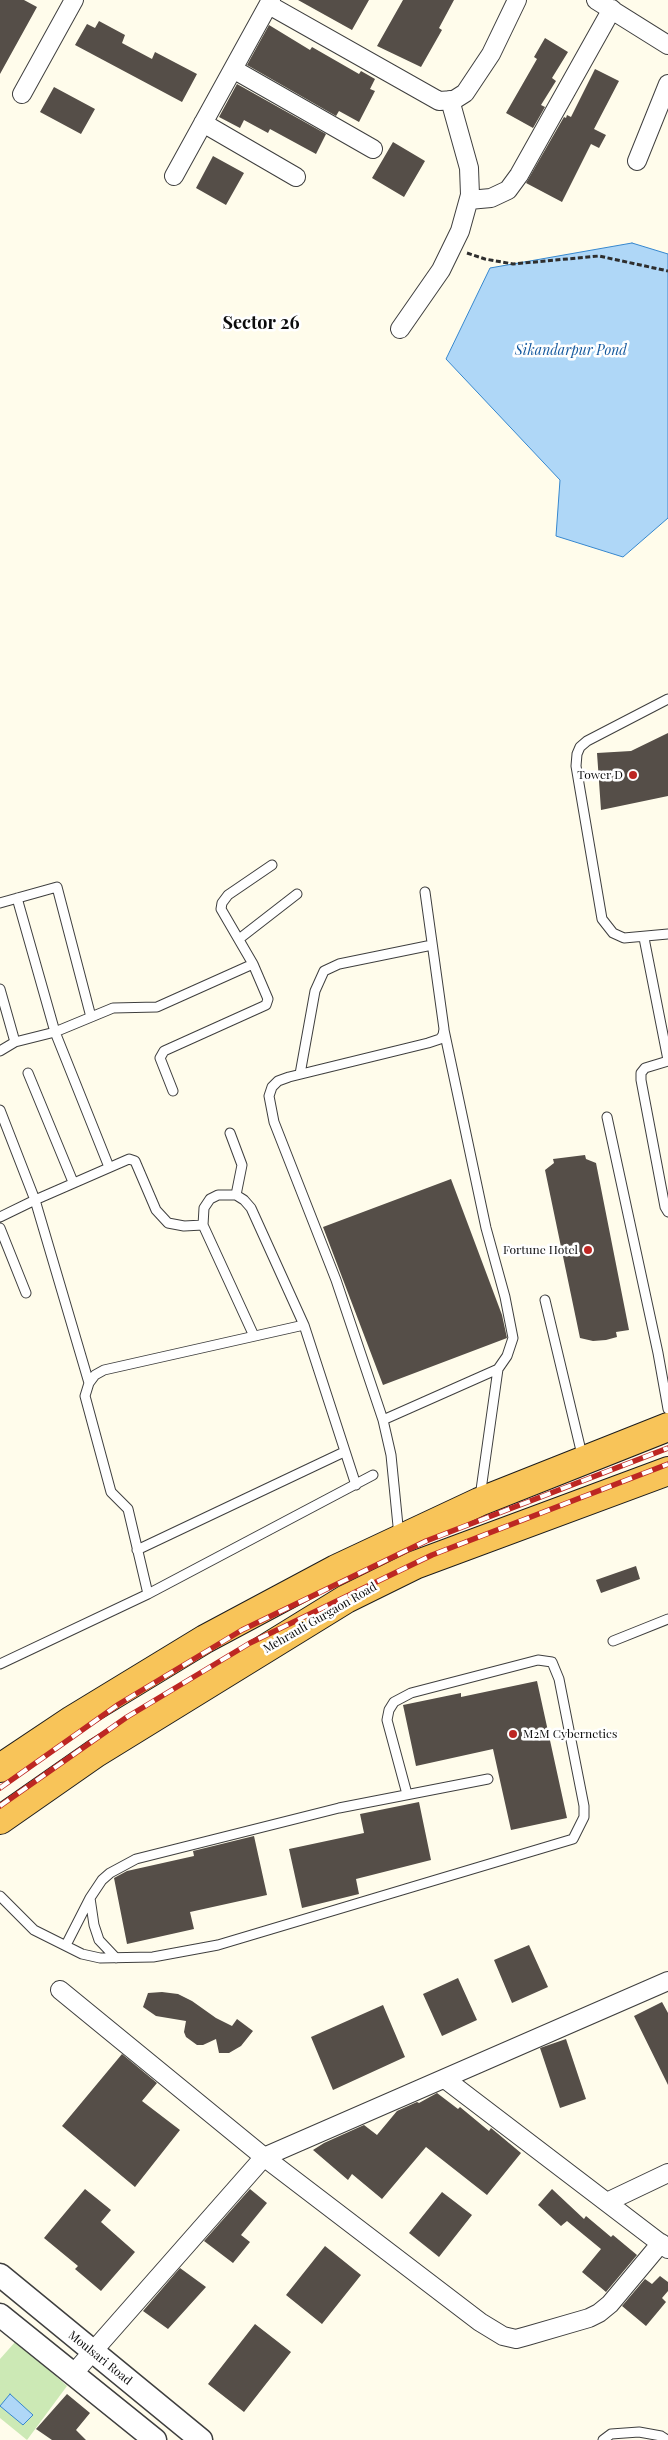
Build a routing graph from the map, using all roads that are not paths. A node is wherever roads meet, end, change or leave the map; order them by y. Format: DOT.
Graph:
graph roads {
  1 [pos="74,0"];
  2 [pos="517,0"];
  3 [pos="596,0"];
  4 [pos="270,2"];
  5 [pos="612,9"];
  6 [pos="668,45"];
  7 [pos="233,69"];
  8 [pos="668,84"];
  9 [pos="22,94"];
  10 [pos="450,100"];
  11 [pos="203,123"];
  12 [pos="373,148"];
  13 [pos="637,161"];
  14 [pos="174,176"];
  15 [pos="296,177"];
  16 [pos="469,200"];
  17 [pos="400,330"];
  18 [pos="668,699"];
  19 [pos="272,865"];
  20 [pos="425,892"];
  21 [pos="297,894"];
  22 [pos="17,898"];
  23 [pos="0,903"];
  24 [pos="668,934"];
  25 [pos="644,938"];
  26 [pos="239,939"];
  27 [pos="432,945"];
  28 [pos="253,964"];
  29 [pos="0,988"];
  30 [pos="92,1017"];
  31 [pos="444,1029"];
  32 [pos="55,1032"];
  33 [pos="15,1042"];
  34 [pos="0,1051"];
  35 [pos="668,1061"];
  36 [pos="28,1073"];
  37 [pos="300,1074"];
  38 [pos="173,1091"];
  39 [pos="0,1110"];
  40 [pos="607,1117"];
  41 [pos="230,1134"];
  42 [pos="109,1167"];
  43 [pos="73,1182"];
  44 [pos="236,1195"];
  45 [pos="35,1200"];
  46 [pos="668,1212"];
  47 [pos="0,1217"];
  48 [pos="203,1225"];
  49 [pos="0,1228"];
  50 [pos="26,1293"];
  51 [pos="545,1300"];
  52 [pos="304,1325"];
  53 [pos="254,1336"];
  54 [pos="498,1370"];
  55 [pos="89,1384"];
  56 [pos="668,1409"];
  57 [pos="383,1420"];
  58 [pos="668,1427"];
  59 [pos="344,1452"];
  60 [pos="584,1462"];
  61 [pos="373,1475"];
  62 [pos="665,1475"];
  63 [pos="356,1485"];
  64 [pos="479,1502"];
  65 [pos="400,1539"];
  66 [pos="137,1550"];
  67 [pos="148,1594"];
  68 [pos="668,1619"];
  69 [pos="613,1641"];
  70 [pos="1,1661"];
  71 [pos="72,1720"];
  72 [pos="96,1753"];
  73 [pos="0,1768"];
  74 [pos="488,1779"];
  75 [pos="407,1794"];
  76 [pos="0,1820"];
  77 [pos="0,1896"];
  78 [pos="90,1898"];
  79 [pos="66,1945"];
  80 [pos="116,1958"];
  81 [pos="668,1981"];
  82 [pos="60,1990"];
  83 [pos="445,2079"];
  84 [pos="264,2157"];
  85 [pos="668,2172"];
  86 [pos="607,2202"];
  87 [pos="664,2246"];
  88 [pos="0,2275"];
  89 [pos="0,2315"];
  90 [pos="92,2351"];
  91 [pos="73,2374"];
  92 [pos="155,2440"];
  93 [pos="200,2440"];
  94 [pos="603,2440"];
  95 [pos="667,2440"];
  1 -- 9 [label="street"];
  2 -- 10 [label="street"];
  3 -- 5 [label="street"];
  4 -- 7 [label="street"];
  4 -- 10 [label="street"];
  5 -- 6 [label="street"];
  5 -- 16 [label="street"];
  7 -- 11 [label="street"];
  7 -- 12 [label="street"];
  8 -- 13 [label="street"];
  10 -- 16 [label="street"];
  11 -- 14 [label="street"];
  11 -- 15 [label="street"];
  16 -- 17 [label="street"];
  18 -- 25 [label="lane"];
  19 -- 26 [label="lane"];
  20 -- 27 [label="lane"];
  21 -- 26 [label="lane"];
  22 -- 23 [label="lane"];
  22 -- 30 [label="lane"];
  22 -- 32 [label="lane"];
  24 -- 25 [label="lane"];
  25 -- 35 [label="lane"];
  26 -- 28 [label="lane"];
  27 -- 31 [label="lane"];
  27 -- 37 [label="lane"];
  28 -- 30 [label="lane"];
  28 -- 38 [label="lane"];
  29 -- 33 [label="lane"];
  30 -- 32 [label="lane"];
  31 -- 37 [label="lane"];
  31 -- 54 [label="lane"];
  32 -- 33 [label="lane"];
  32 -- 42 [label="lane"];
  33 -- 34 [label="lane"];
  35 -- 46 [label="lane"];
  36 -- 43 [label="lane"];
  37 -- 57 [label="lane"];
  39 -- 45 [label="lane"];
  40 -- 56 [label="lane"];
  41 -- 44 [label="lane"];
  42 -- 43 [label="lane"];
  42 -- 48 [label="lane"];
  43 -- 45 [label="lane"];
  44 -- 48 [label="lane"];
  44 -- 52 [label="lane"];
  45 -- 47 [label="lane"];
  45 -- 55 [label="lane"];
  48 -- 53 [label="lane"];
  49 -- 50 [label="lane"];
  51 -- 60 [label="lane"];
  52 -- 53 [label="lane"];
  52 -- 59 [label="lane"];
  53 -- 55 [label="lane"];
  54 -- 57 [label="lane"];
  54 -- 64 [label="lane"];
  55 -- 66 [label="lane"];
  57 -- 65 [label="lane"];
  58 -- 60 [label="highway"];
  59 -- 63 [label="lane"];
  59 -- 66 [label="lane"];
  60 -- 64 [label="highway"];
  61 -- 63 [label="lane"];
  62 -- 72 [label="highway, Mehrauli Gurgaon Road"];
  63 -- 67 [label="lane"];
  64 -- 65 [label="highway"];
  65 -- 71 [label="highway"];
  66 -- 67 [label="lane"];
  67 -- 70 [label="lane"];
  68 -- 69 [label="lane"];
  71 -- 72 [label="highway"];
  71 -- 73 [label="highway"];
  72 -- 76 [label="highway, Mehrauli Gurgaon Road"];
  74 -- 75 [label="lane"];
  75 -- 78 [label="lane"];
  75 -- 80 [label="lane"];
  77 -- 79 [label="lane"];
  78 -- 79 [label="lane"];
  78 -- 80 [label="lane"];
  79 -- 80 [label="lane"];
  81 -- 83 [label="street"];
  82 -- 84 [label="street"];
  83 -- 84 [label="street"];
  83 -- 86 [label="street"];
  84 -- 87 [label="street"];
  84 -- 90 [label="street"];
  85 -- 86 [label="street"];
  86 -- 87 [label="street"];
  88 -- 90 [label="street, Moulsari Road"];
  89 -- 91 [label="street"];
  90 -- 91 [label="street"];
  90 -- 93 [label="street, Moulsari Road"];
  91 -- 92 [label="street"];
  94 -- 95 [label="lane"];
}
